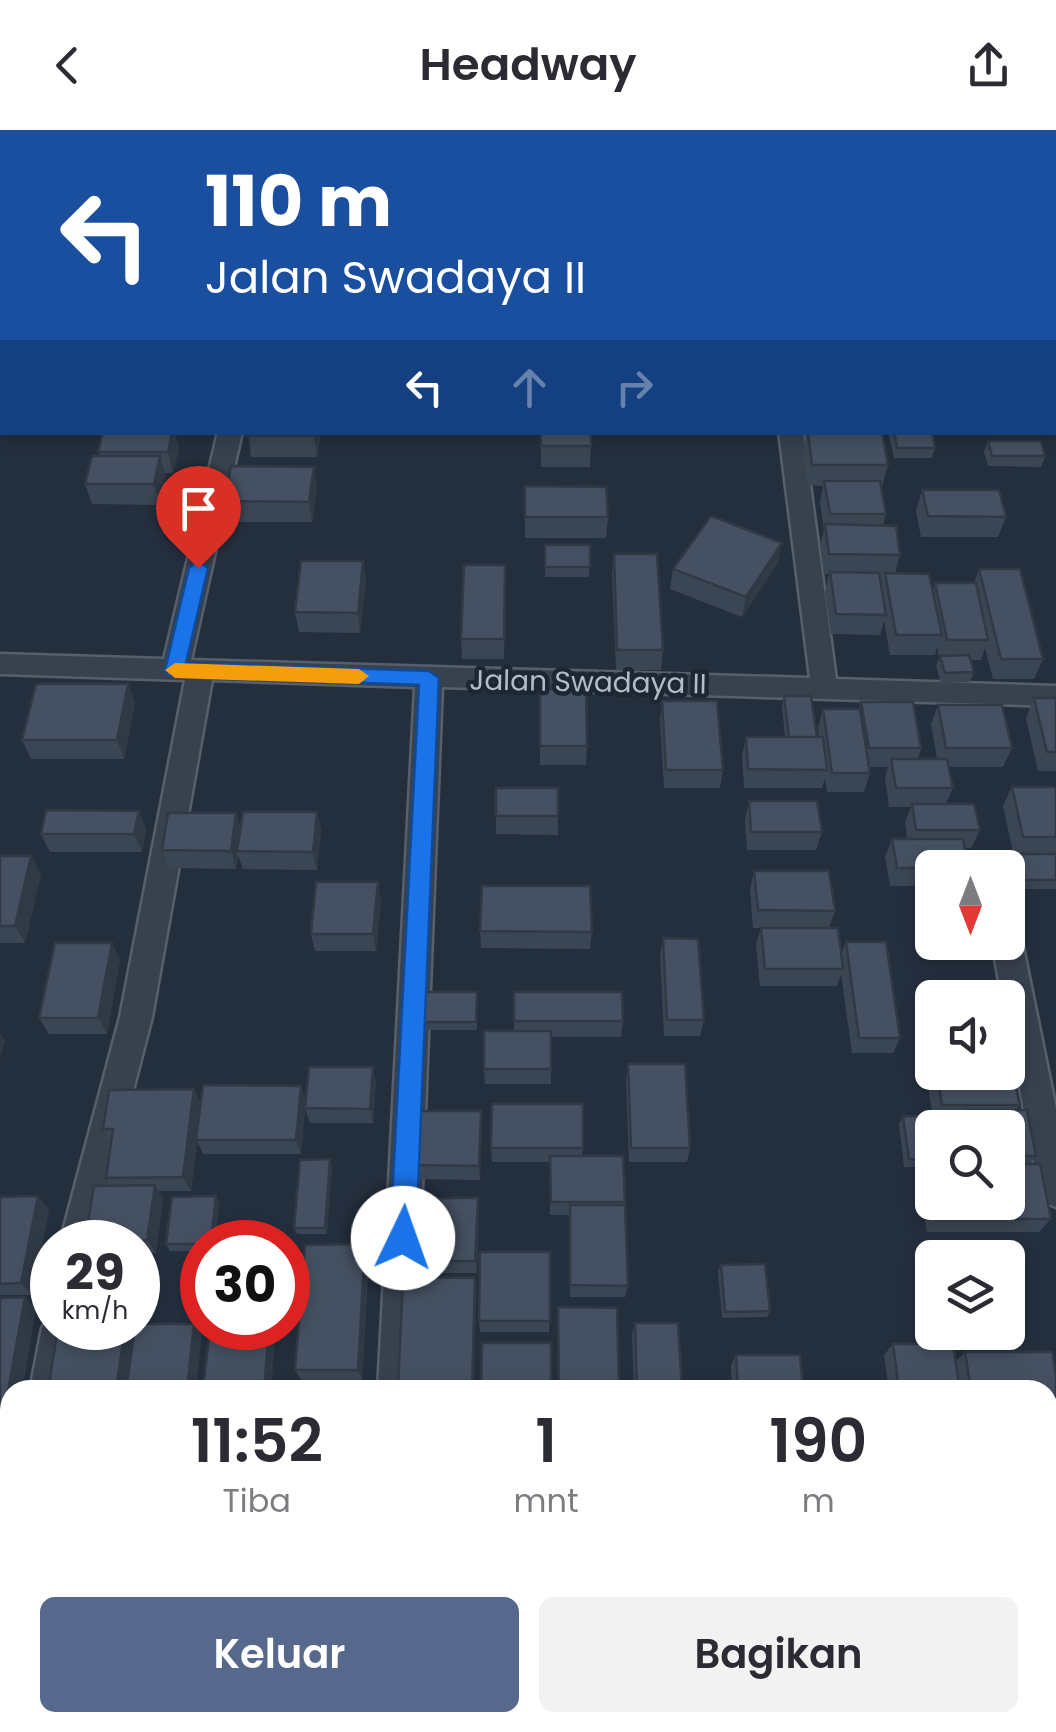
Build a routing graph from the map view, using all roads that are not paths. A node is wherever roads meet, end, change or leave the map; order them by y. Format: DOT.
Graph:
graph roads {
  1 [pos="498,130"];
  2 [pos="535,130"];
  3 [pos="229,435"];
  4 [pos="791,435"];
  5 [pos="0,664"];
  6 [pos="188,671"];
  7 [pos="429,678"];
  8 [pos="824,687"];
  9 [pos="1056,696"];
  10 [pos="1011,960"];
  11 [pos="1056,1191"];
  12 [pos="83,1220"];
  13 [pos="56,1350"];
  14 [pos="50,1380"];
  15 [pos="396,1380"];
  1 -- 2 [label="street"];
  3 -- 6 [label="street"];
  4 -- 8 [label="street"];
  5 -- 6 [label="street, Jalan Swadaya II"];
  6 -- 7 [label="street, Jalan Swadaya II"];
  6 -- 12 [label="street"];
  7 -- 8 [label="street, Jalan Swadaya II"];
  7 -- 15 [label="street"];
  8 -- 9 [label="street, Jalan Swadaya II"];
  10 -- 11 [label="street"];
  13 -- 14 [label="street"];
}
